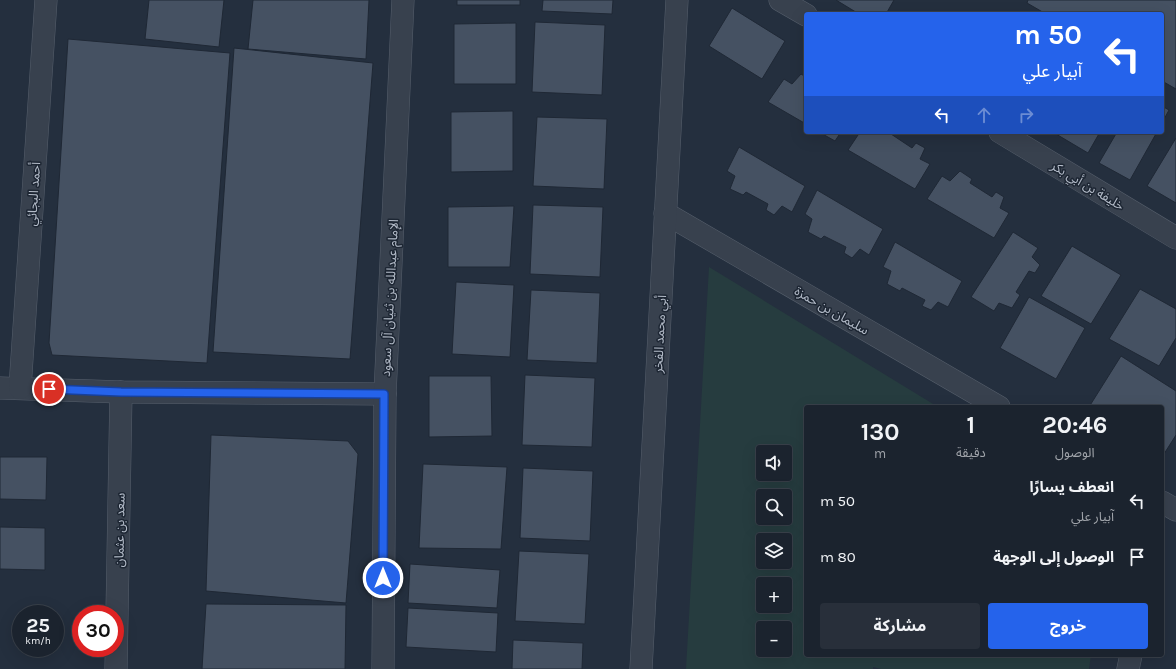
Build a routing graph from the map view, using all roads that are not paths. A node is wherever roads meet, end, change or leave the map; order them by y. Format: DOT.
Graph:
graph roads {
  1 [pos="46,0"];
  2 [pos="403,0"];
  3 [pos="677,0"];
  4 [pos="780,0"];
  5 [pos="804,15"];
  6 [pos="1003,134"];
  7 [pos="665,213"];
  8 [pos="1176,238"];
  9 [pos="10,388"];
  10 [pos="121,392"];
  11 [pos="384,394"];
  12 [pos="996,405"];
  13 [pos="1131,657"];
  14 [pos="116,669"];
  15 [pos="383,669"];
  16 [pos="641,669"];
  17 [pos="1128,669"];
  1 -- 9 [label="street, أحمد البجائي"];
  2 -- 11 [label="street, الإمام عبدالله بن ثنيان آل سعود"];
  3 -- 7 [label="street, أبي محمد الفخر"];
  4 -- 5 [label="street"];
  6 -- 8 [label="street, خليفة بن أبي بكر"];
  7 -- 12 [label="street, سليمان بن حمزة"];
  7 -- 16 [label="street, أبي محمد الفخر"];
  9 -- 10 [label="street"];
  10 -- 11 [label="street"];
  10 -- 14 [label="street, سعد بن عثمان"];
  11 -- 15 [label="street, الإمام عبدالله بن ثنيان آل سعود"];
  13 -- 17 [label="street"];
}
